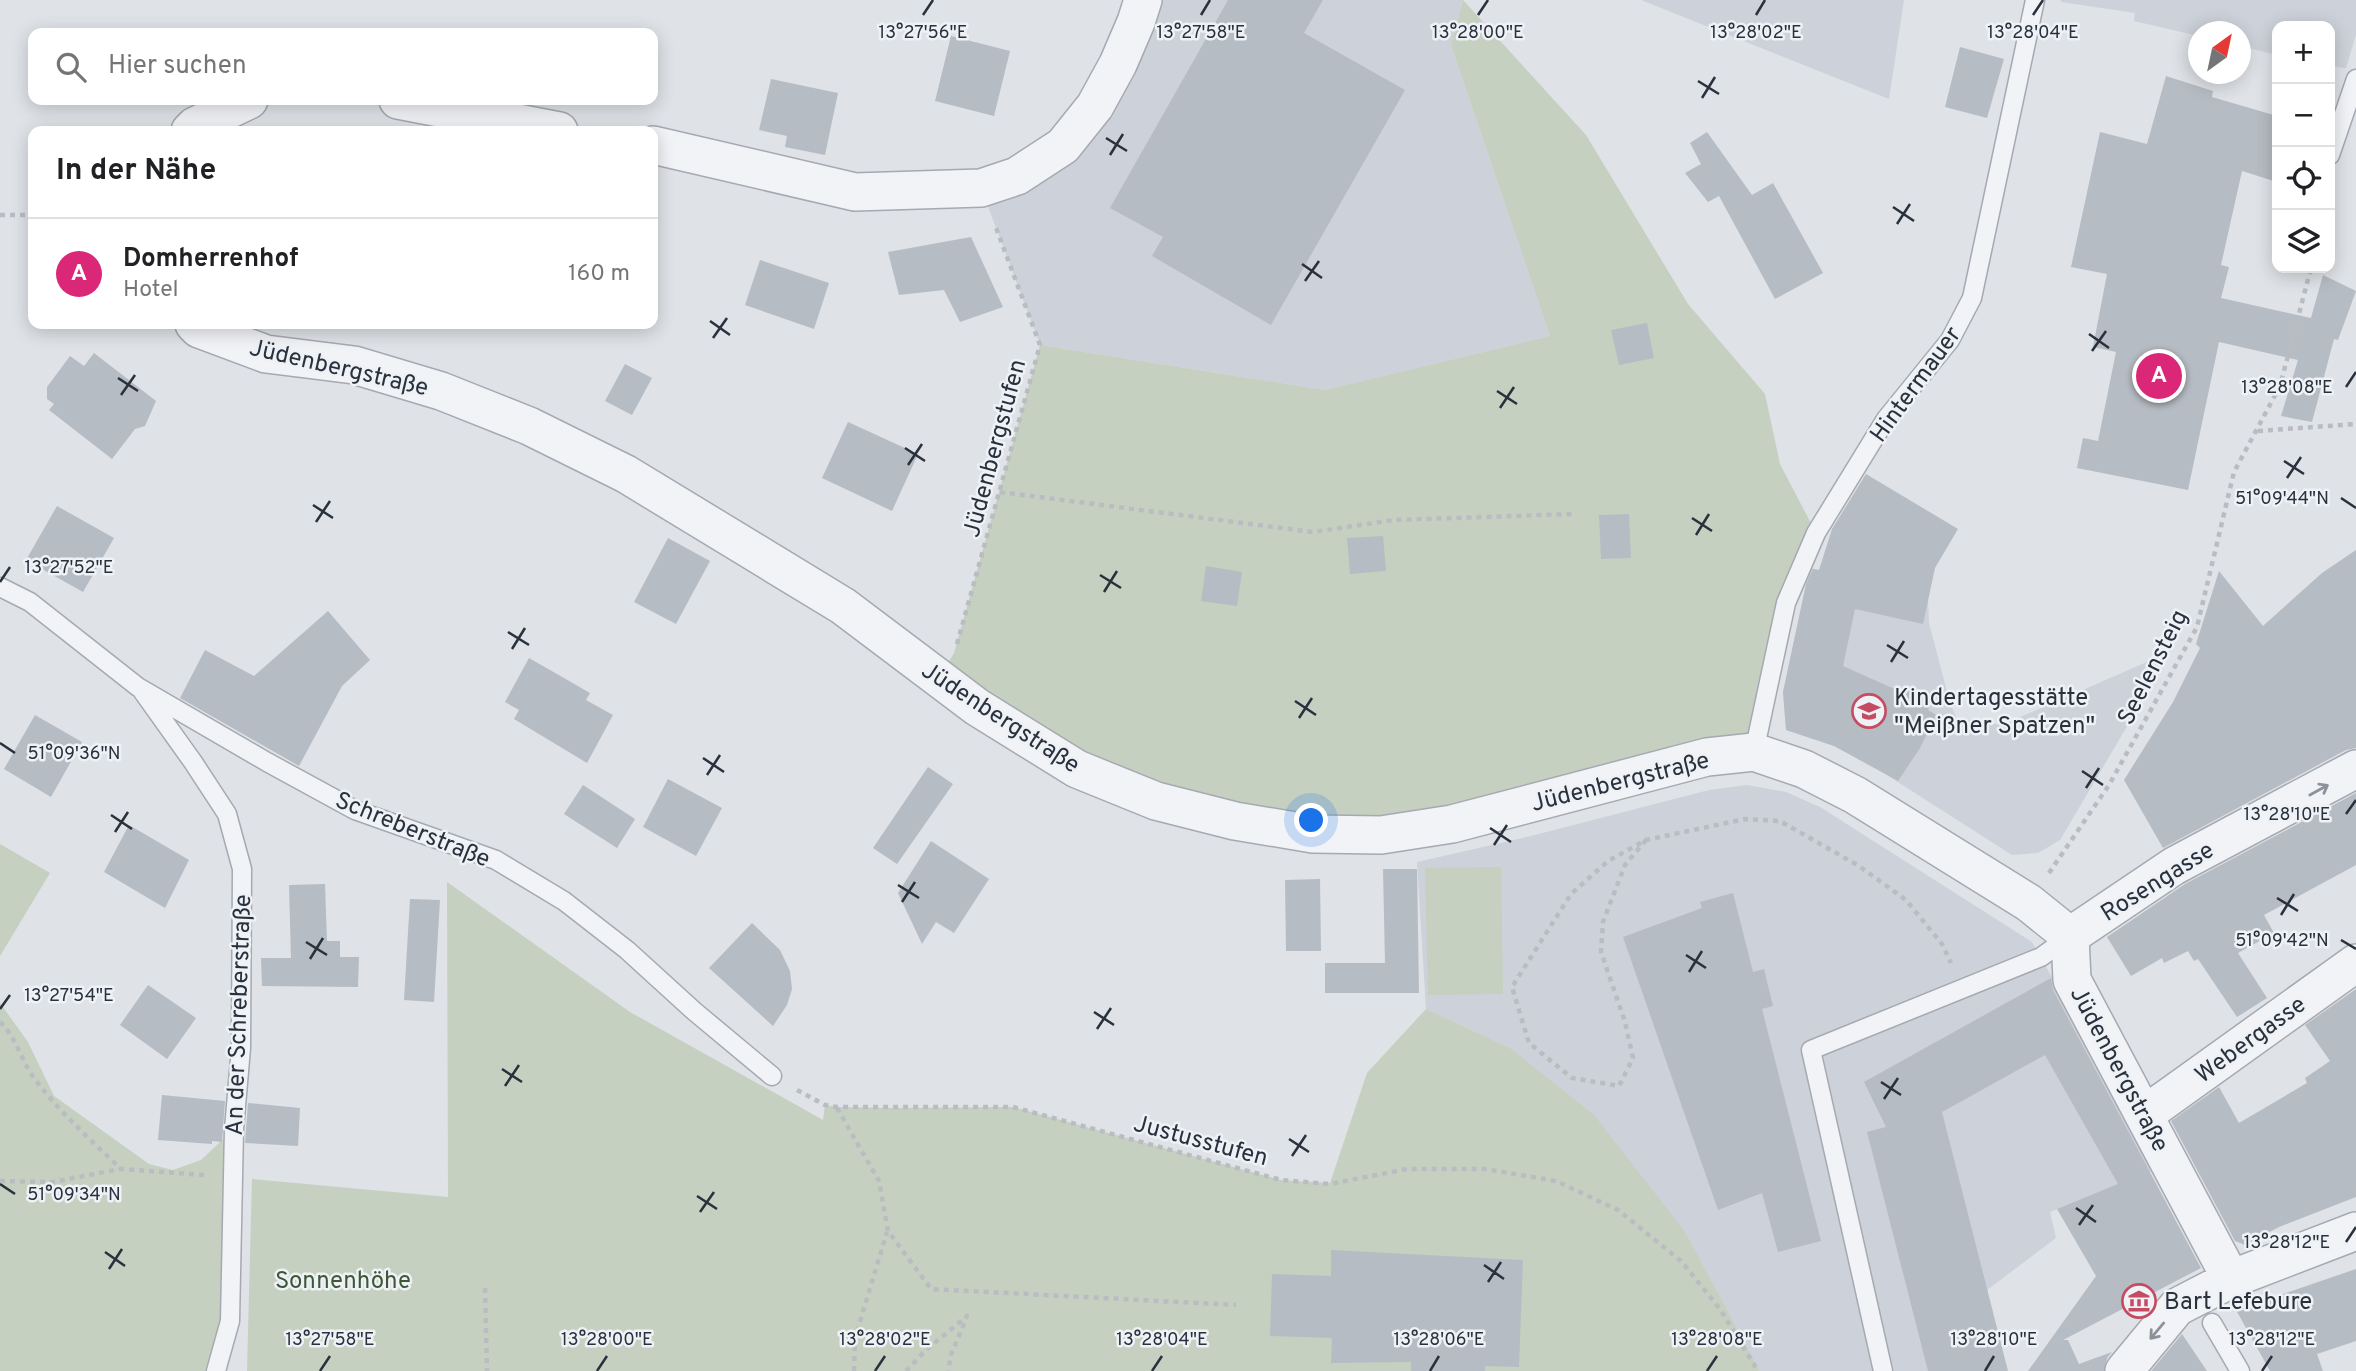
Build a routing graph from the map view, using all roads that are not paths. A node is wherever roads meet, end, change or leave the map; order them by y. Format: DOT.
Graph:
graph roads {
  1 [pos="1143,0"];
  2 [pos="2035,0"];
  3 [pos="2356,79"];
  4 [pos="239,105"];
  5 [pos="424,105"];
  6 [pos="200,126"];
  7 [pos="533,126"];
  8 [pos="658,146"];
  9 [pos="2333,147"];
  10 [pos="199,329"];
  11 [pos="0,587"];
  12 [pos="138,687"];
  13 [pos="1754,752"];
  14 [pos="2356,769"];
  15 [pos="2070,936"];
  16 [pos="2356,963"];
  17 [pos="772,1076"];
  18 [pos="2144,1115"];
  19 [pos="2356,1231"];
  20 [pos="2215,1298"];
  21 [pos="216,1371"];
  22 [pos="1883,1371"];
  23 [pos="2124,1371"];
  24 [pos="2240,1371"];
  1 -- 8 [label="street"];
  2 -- 13 [label="lane, Hintermauer"];
  3 -- 9 [label="lane"];
  4 -- 6 [label="street"];
  5 -- 7 [label="street"];
  10 -- 13 [label="street, Jüdenbergstraße"];
  11 -- 12 [label="lane, Schreberstraße"];
  12 -- 17 [label="lane, Schreberstraße"];
  12 -- 21 [label="lane, An der Schreberstraße"];
  13 -- 15 [label="street, Jüdenbergstraße"];
  15 -- 14 [label="street, Rosengasse, one-way"];
  15 -- 18 [label="street, Jüdenbergstraße"];
  15 -- 22 [label="lane"];
  16 -- 18 [label="street, Webergasse"];
  18 -- 20 [label="street, Jüdenbergstraße"];
  19 -- 20 [label="street"];
  20 -- 23 [label="street, one-way"];
  20 -- 24 [label="lane"];
}
